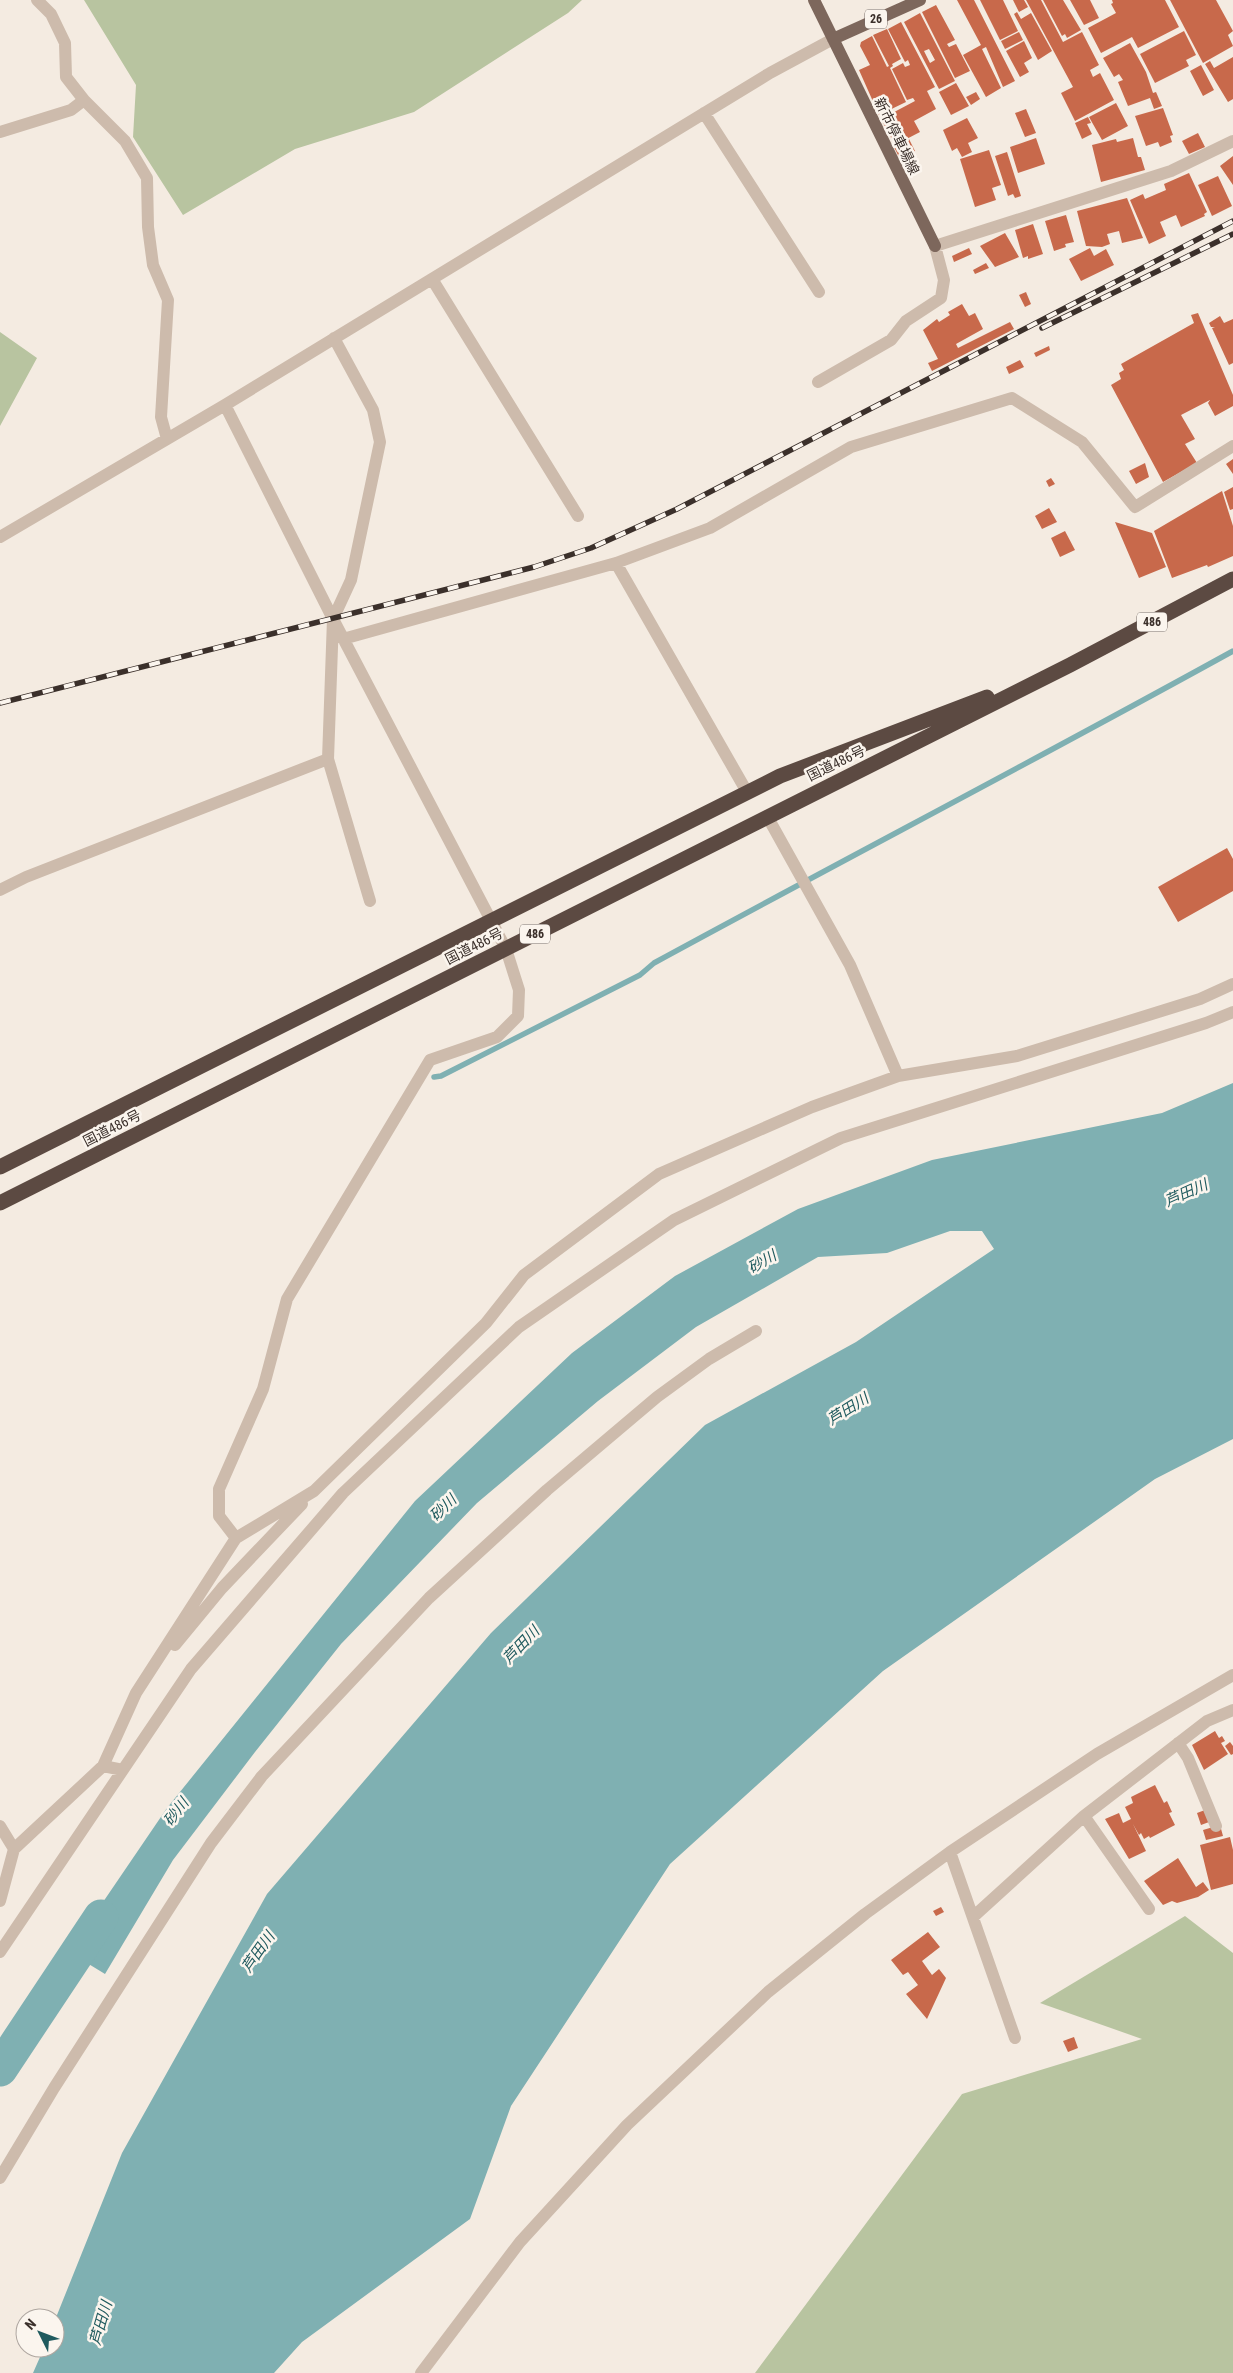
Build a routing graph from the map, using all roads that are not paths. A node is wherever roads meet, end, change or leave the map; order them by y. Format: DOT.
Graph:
graph roads {
  1 [pos="37,0"];
  2 [pos="814,0"];
  3 [pos="920,0"];
  4 [pos="833,39"];
  5 [pos="84,100"];
  6 [pos="704,113"];
  7 [pos="0,132"];
  8 [pos="1233,141"];
  9 [pos="935,246"];
  10 [pos="432,279"];
  11 [pos="819,292"];
  12 [pos="334,338"];
  13 [pos="818,382"];
  14 [pos="224,405"];
  15 [pos="167,439"];
  16 [pos="1233,446"];
  17 [pos="578,516"];
  18 [pos="0,537"];
  19 [pos="616,563"];
  20 [pos="1233,579"];
  21 [pos="333,619"];
  22 [pos="343,638"];
  23 [pos="1070,665"];
  24 [pos="328,759"];
  25 [pos="747,792"];
  26 [pos="767,816"];
  27 [pos="0,890"];
  28 [pos="370,901"];
  29 [pos="491,920"];
  30 [pos="506,949"];
  31 [pos="1233,984"];
  32 [pos="1233,1012"];
  33 [pos="898,1076"];
  34 [pos="0,1166"];
  35 [pos="0,1203"];
  36 [pos="756,1331"];
  37 [pos="314,1491"];
  38 [pos="236,1538"];
  39 [pos="1233,1675"];
  40 [pos="136,1693"];
  41 [pos="1233,1710"];
  42 [pos="1178,1743"];
  43 [pos="103,1766"];
  44 [pos="123,1770"];
  45 [pos="1084,1816"];
  46 [pos="0,1826"];
  47 [pos="1216,1826"];
  48 [pos="14,1849"];
  49 [pos="950,1852"];
  50 [pos="0,1901"];
  51 [pos="1149,1909"];
  52 [pos="973,1917"];
  53 [pos="0,1952"];
  54 [pos="1015,2038"];
  55 [pos="0,2178"];
  56 [pos="421,2373"];
  1 -- 5 [label="street"];
  2 -- 4 [label="main road, 新市停車場線"];
  3 -- 4 [label="main road, 26"];
  4 -- 6 [label="street"];
  4 -- 9 [label="main road, 新市停車場線"];
  5 -- 7 [label="street"];
  5 -- 15 [label="street"];
  6 -- 10 [label="street"];
  6 -- 11 [label="street"];
  8 -- 9 [label="street"];
  9 -- 13 [label="street"];
  10 -- 12 [label="street"];
  10 -- 17 [label="street"];
  12 -- 14 [label="street"];
  12 -- 21 [label="street"];
  14 -- 15 [label="street"];
  14 -- 21 [label="street"];
  15 -- 18 [label="street"];
  16 -- 19 [label="street"];
  19 -- 22 [label="street"];
  19 -- 25 [label="street"];
  20 -- 23 [label="highway, 国道486号 / 486"];
  21 -- 22 [label="street"];
  21 -- 24 [label="street"];
  22 -- 29 [label="street"];
  23 -- 25 [label="highway, 国道486号 / 486"];
  23 -- 26 [label="highway, 国道486号 / 486"];
  24 -- 27 [label="street"];
  24 -- 28 [label="street"];
  25 -- 29 [label="highway, 国道486号 / 486"];
  26 -- 30 [label="highway, 国道486号 / 486"];
  26 -- 33 [label="street"];
  29 -- 30 [label="street"];
  29 -- 34 [label="highway, 国道486号 / 486"];
  30 -- 35 [label="highway, 国道486号 / 486"];
  30 -- 38 [label="street"];
  31 -- 33 [label="street"];
  32 -- 44 [label="street"];
  33 -- 37 [label="street"];
  36 -- 55 [label="street"];
  37 -- 38 [label="street"];
  37 -- 40 [label="street"];
  38 -- 40 [label="street"];
  39 -- 49 [label="street"];
  40 -- 43 [label="street"];
  41 -- 42 [label="street"];
  42 -- 45 [label="street"];
  42 -- 47 [label="street"];
  43 -- 44 [label="street"];
  43 -- 48 [label="street"];
  44 -- 53 [label="street"];
  45 -- 51 [label="street"];
  45 -- 52 [label="street"];
  46 -- 48 [label="street"];
  48 -- 50 [label="street"];
  49 -- 52 [label="street"];
  49 -- 56 [label="street"];
  52 -- 54 [label="street"];
}
